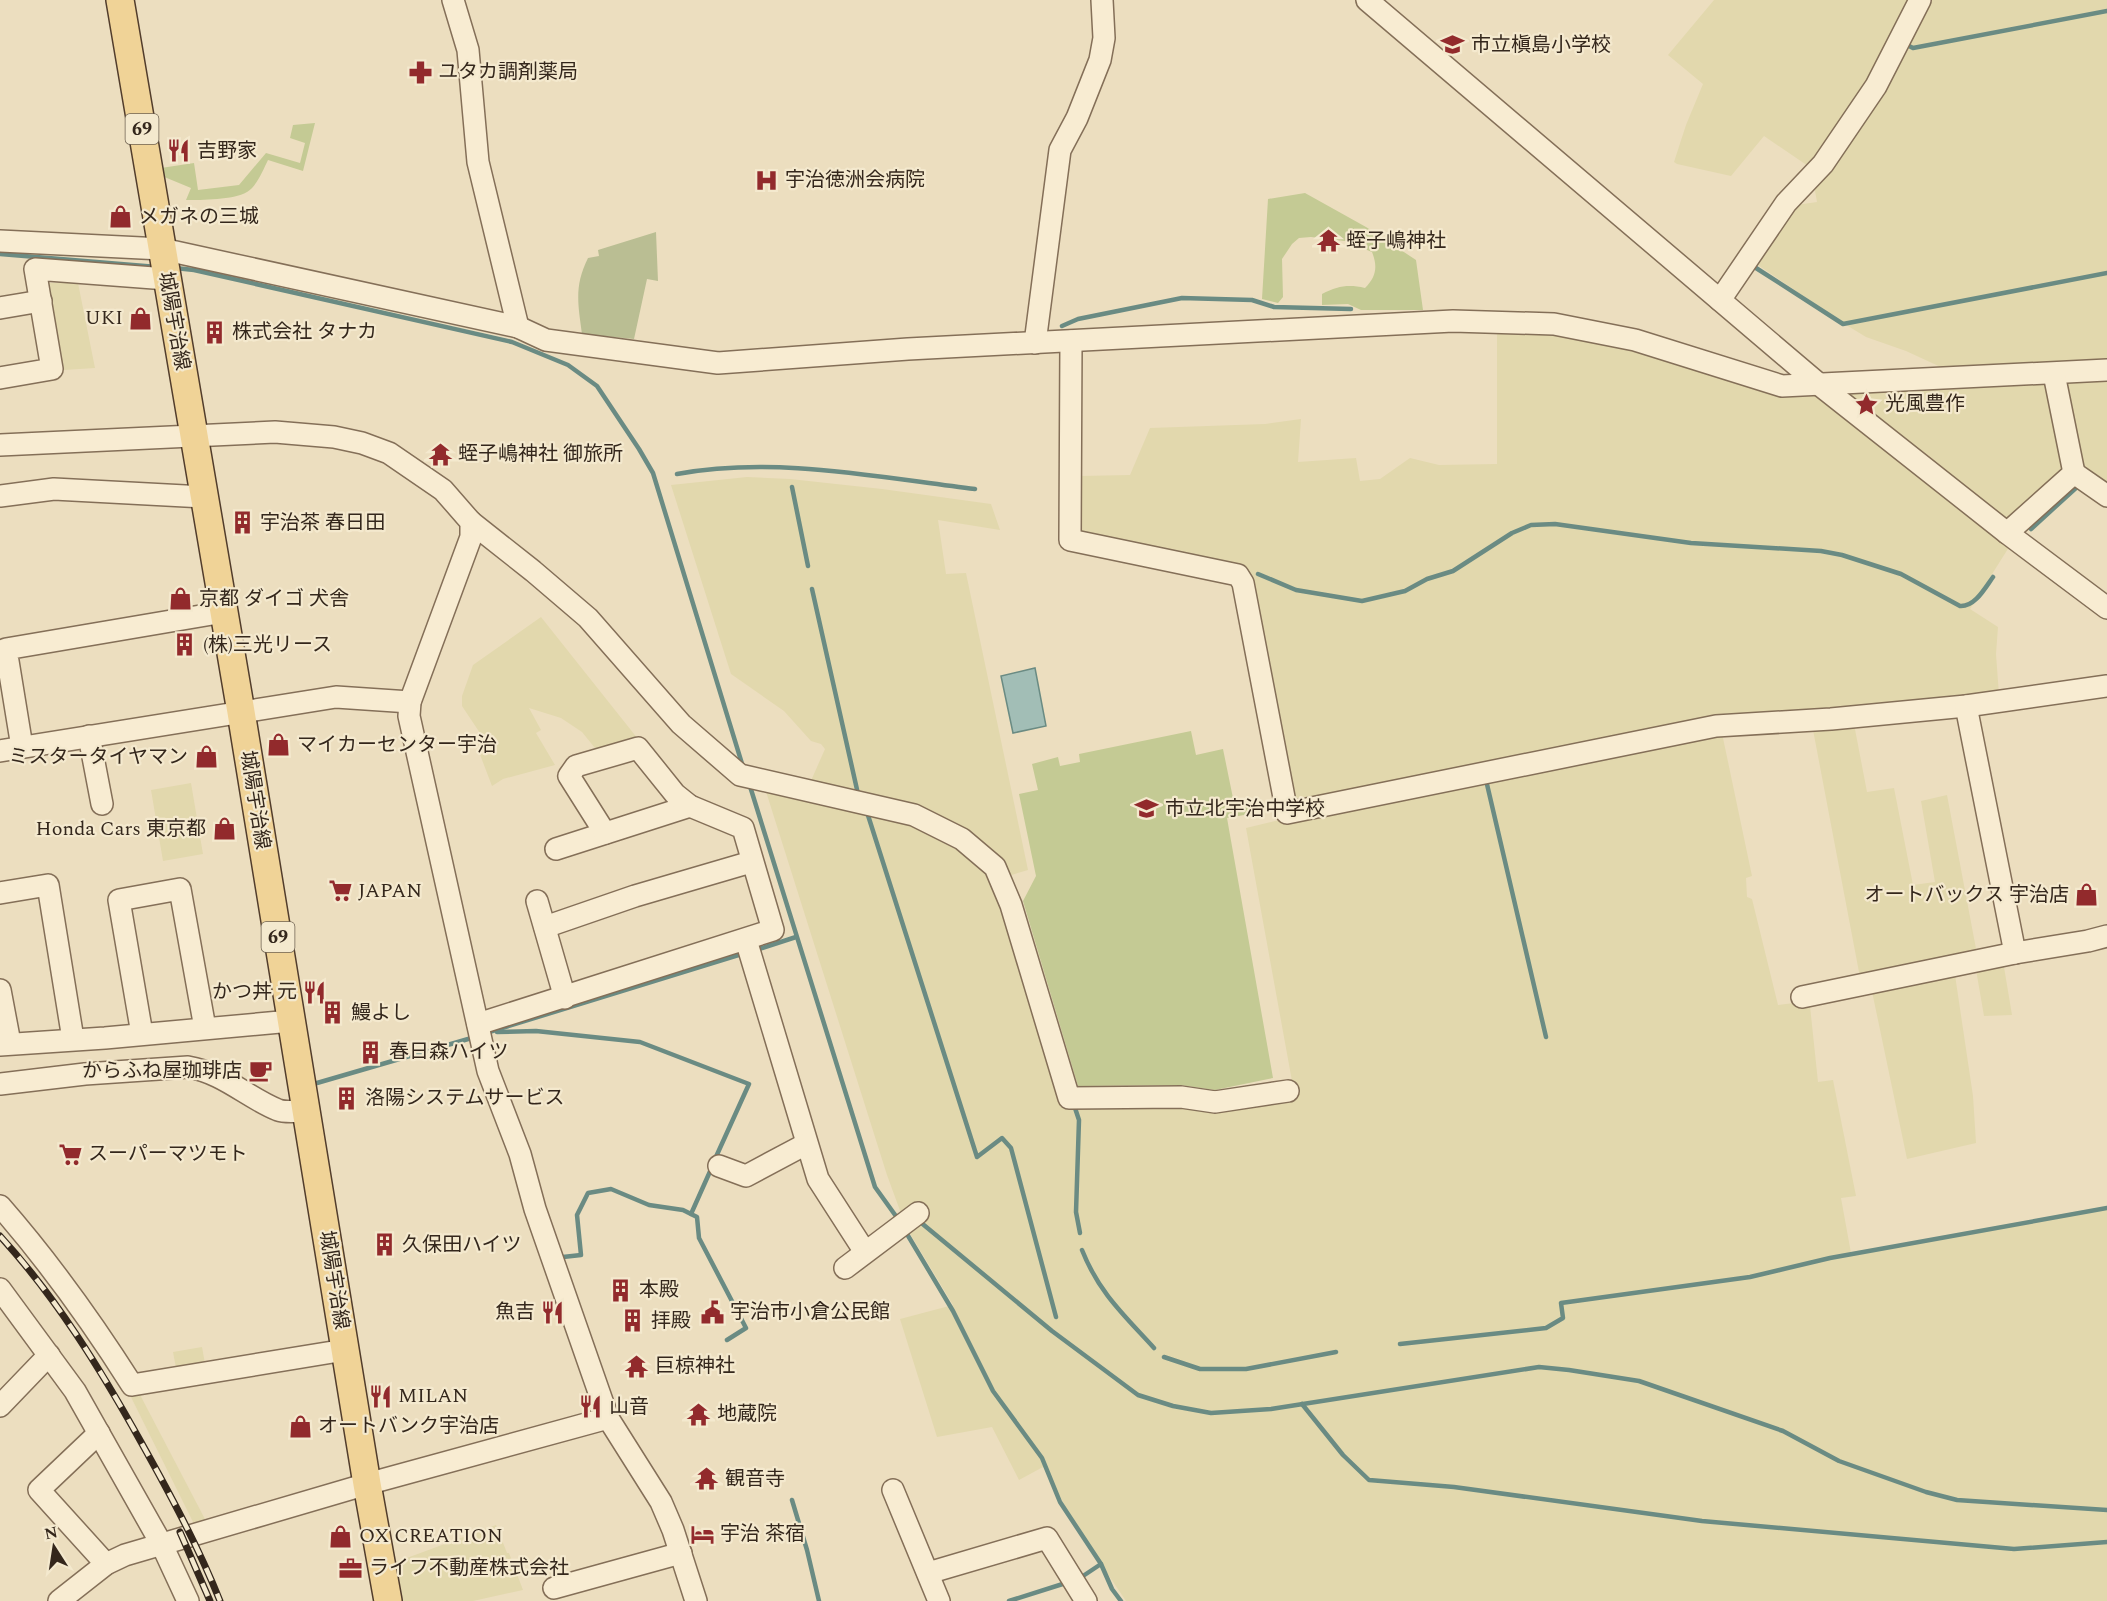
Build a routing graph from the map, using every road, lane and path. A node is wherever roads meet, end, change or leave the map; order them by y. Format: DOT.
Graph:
graph roads {
  1 [pos="120,0"];
  2 [pos="453,0"];
  3 [pos="1102,0"];
  4 [pos="1366,0"];
  5 [pos="1920,0"];
  6 [pos="0,241"];
  7 [pos="164,265"];
  8 [pos="1720,300"];
  9 [pos="41,301"];
  10 [pos="0,308"];
  11 [pos="518,327"];
  12 [pos="1071,341"];
  13 [pos="1035,343"];
  14 [pos="2107,370"];
  15 [pos="2055,374"];
  16 [pos="0,378"];
  17 [pos="1821,386"];
  18 [pos="193,435"];
  19 [pos="0,445"];
  20 [pos="2074,473"];
  21 [pos="0,496"];
  22 [pos="2107,496"];
  23 [pos="204,497"];
  24 [pos="471,522"];
  25 [pos="2007,533"];
  26 [pos="2107,608"];
  27 [pos="224,612"];
  28 [pos="2107,686"];
  29 [pos="410,702"];
  30 [pos="1966,706"];
  31 [pos="241,712"];
  32 [pos="89,736"];
  33 [pos="22,747"];
  34 [pos="0,751"];
  35 [pos="102,804"];
  36 [pos="690,806"];
  37 [pos="604,833"];
  38 [pos="556,849"];
  39 [pos="751,862"];
  40 [pos="0,893"];
  41 [pos="537,901"];
  42 [pos="545,927"];
  43 [pos="2107,936"];
  44 [pos="746,940"];
  45 [pos="2015,952"];
  46 [pos="0,990"];
  47 [pos="1802,997"];
  48 [pos="565,998"];
  49 [pos="291,1021"];
  50 [pos="205,1029"];
  51 [pos="479,1031"];
  52 [pos="142,1034"];
  53 [pos="73,1039"];
  54 [pos="5,1044"];
  55 [pos="0,1084"];
  56 [pos="1288,1091"];
  57 [pos="306,1111"];
  58 [pos="806,1144"];
  59 [pos="719,1166"];
  60 [pos="0,1206"];
  61 [pos="918,1213"];
  62 [pos="865,1252"];
  63 [pos="844,1268"];
  64 [pos="0,1289"];
  65 [pos="345,1350"];
  66 [pos="50,1355"];
  67 [pos="0,1406"];
  68 [pos="608,1418"];
  69 [pos="99,1433"];
  70 [pos="367,1484"];
  71 [pos="893,1490"];
  72 [pos="162,1545"];
  73 [pos="681,1553"];
  74 [pos="106,1564"];
  75 [pos="928,1573"];
  76 [pos="1078,1587"];
  77 [pos="554,1588"];
  78 [pos="63,1599"];
  79 [pos="188,1601"];
  80 [pos="388,1601"];
  81 [pos="696,1601"];
  82 [pos="939,1601"];
  1 -- 7 [label="main road, 城陽宇治線 / 69"];
  2 -- 11 [label="street"];
  3 -- 13 [label="street"];
  4 -- 8 [label="street"];
  5 -- 8 [label="street"];
  6 -- 7 [label="street"];
  7 -- 9 [label="street"];
  7 -- 11 [label="street"];
  7 -- 18 [label="main road, 城陽宇治線 / 69"];
  8 -- 17 [label="street"];
  9 -- 10 [label="street"];
  9 -- 16 [label="street"];
  11 -- 13 [label="street"];
  12 -- 13 [label="street"];
  12 -- 17 [label="street"];
  12 -- 30 [label="street"];
  14 -- 15 [label="street"];
  15 -- 17 [label="street"];
  15 -- 20 [label="street"];
  17 -- 25 [label="street"];
  18 -- 19 [label="street"];
  18 -- 23 [label="main road, 城陽宇治線 / 69"];
  18 -- 24 [label="street"];
  20 -- 22 [label="street"];
  20 -- 25 [label="street"];
  21 -- 23 [label="street"];
  23 -- 27 [label="main road, 城陽宇治線 / 69"];
  24 -- 29 [label="street"];
  24 -- 56 [label="street"];
  25 -- 26 [label="street"];
  27 -- 31 [label="main road, 城陽宇治線 / 69"];
  27 -- 33 [label="street"];
  28 -- 30 [label="street"];
  29 -- 31 [label="street"];
  29 -- 51 [label="street"];
  30 -- 45 [label="street"];
  31 -- 32 [label="street"];
  31 -- 49 [label="main road, 城陽宇治線 / 69"];
  32 -- 33 [label="street"];
  32 -- 35 [label="street"];
  33 -- 34 [label="street"];
  36 -- 37 [label="street"];
  36 -- 37 [label="street"];
  36 -- 39 [label="street"];
  37 -- 38 [label="street"];
  39 -- 42 [label="street"];
  39 -- 44 [label="street"];
  40 -- 53 [label="street"];
  41 -- 42 [label="street"];
  42 -- 48 [label="street"];
  43 -- 45 [label="street"];
  44 -- 48 [label="street"];
  44 -- 58 [label="street"];
  45 -- 47 [label="street"];
  46 -- 54 [label="street"];
  48 -- 51 [label="street"];
  49 -- 50 [label="street"];
  49 -- 57 [label="main road, 城陽宇治線 / 69"];
  50 -- 52 [label="street"];
  50 -- 52 [label="street"];
  51 -- 68 [label="street"];
  52 -- 53 [label="street"];
  53 -- 54 [label="street"];
  55 -- 57 [label="street"];
  57 -- 65 [label="main road, 城陽宇治線 / 69"];
  58 -- 59 [label="street"];
  58 -- 62 [label="street"];
  60 -- 65 [label="street"];
  61 -- 62 [label="street"];
  62 -- 63 [label="street"];
  64 -- 66 [label="street"];
  65 -- 70 [label="main road, 城陽宇治線 / 69"];
  66 -- 67 [label="street"];
  66 -- 69 [label="street"];
  68 -- 70 [label="street"];
  68 -- 73 [label="street"];
  69 -- 72 [label="street"];
  69 -- 74 [label="street"];
  70 -- 72 [label="street"];
  70 -- 80 [label="main road, 城陽宇治線 / 69"];
  71 -- 75 [label="street"];
  72 -- 74 [label="street"];
  72 -- 79 [label="street"];
  73 -- 77 [label="street"];
  73 -- 81 [label="street"];
  74 -- 78 [label="street"];
  75 -- 76 [label="street"];
  75 -- 82 [label="street"];
}
